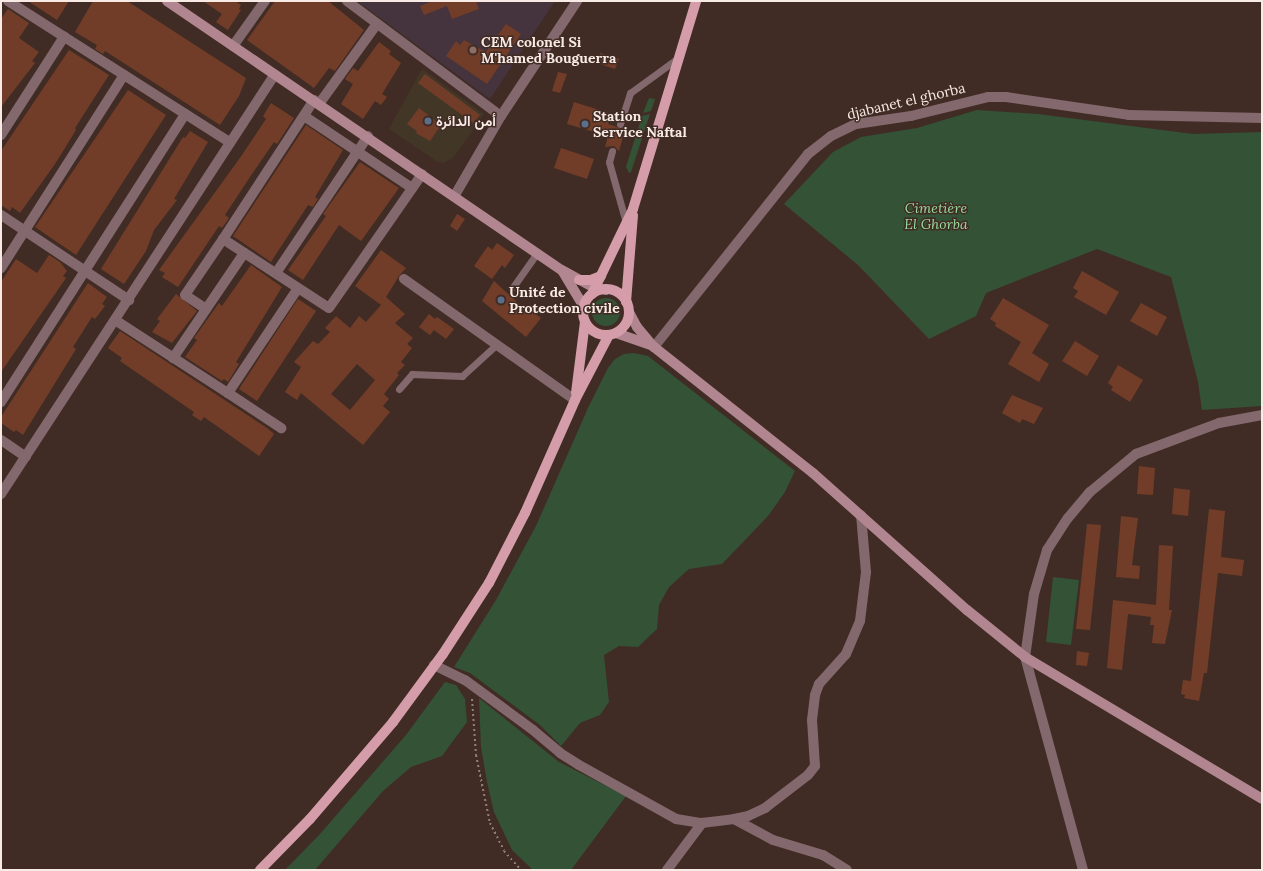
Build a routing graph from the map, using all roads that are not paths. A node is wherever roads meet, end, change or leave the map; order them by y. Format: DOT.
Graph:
graph roads {
  1 [pos="3,1"];
  2 [pos="8,1"];
  3 [pos="167,1"];
  4 [pos="265,1"];
  5 [pos="347,1"];
  6 [pos="577,1"];
  7 [pos="696,1"];
  8 [pos="1,4"];
  9 [pos="377,24"];
  10 [pos="64,37"];
  11 [pos="233,46"];
  12 [pos="678,58"];
  13 [pos="275,74"];
  14 [pos="124,75"];
  15 [pos="317,102"];
  16 [pos="185,114"];
  17 [pos="304,116"];
  18 [pos="501,116"];
  19 [pos="1262,118"];
  20 [pos="620,124"];
  21 [pos="1,135"];
  22 [pos="368,136"];
  23 [pos="229,142"];
  24 [pos="358,151"];
  25 [pos="612,152"];
  26 [pos="422,174"];
  27 [pos="412,188"];
  28 [pos="455,195"];
  29 [pos="633,208"];
  30 [pos="1,215"];
  31 [pos="626,223"];
  32 [pos="25,231"];
  33 [pos="223,239"];
  34 [pos="244,253"];
  35 [pos="537,253"];
  36 [pos="1,268"];
  37 [pos="562,270"];
  38 [pos="86,271"];
  39 [pos="276,273"];
  40 [pos="601,276"];
  41 [pos="404,279"];
  42 [pos="579,280"];
  43 [pos="513,287"];
  44 [pos="298,288"];
  45 [pos="594,291"];
  46 [pos="129,300"];
  47 [pos="584,307"];
  48 [pos="627,307"];
  49 [pos="206,309"];
  50 [pos="115,320"];
  51 [pos="585,322"];
  52 [pos="612,334"];
  53 [pos="496,345"];
  54 [pos="654,346"];
  55 [pos="173,358"];
  56 [pos="399,389"];
  57 [pos="228,393"];
  58 [pos="575,400"];
  59 [pos="1,402"];
  60 [pos="1262,415"];
  61 [pos="281,428"];
  62 [pos="1,440"];
  63 [pos="26,457"];
  64 [pos="1,494"];
  65 [pos="861,515"];
  66 [pos="1025,657"];
  67 [pos="434,665"];
  68 [pos="1262,799"];
  69 [pos="734,819"];
  70 [pos="702,823"];
  71 [pos="260,870"];
  72 [pos="667,870"];
  73 [pos="847,870"];
  74 [pos="1083,870"];
  1 -- 8 [label="street"];
  2 -- 10 [label="street"];
  3 -- 11 [label="main road"];
  4 -- 11 [label="street"];
  5 -- 9 [label="street"];
  6 -- 18 [label="street"];
  7 -- 12 [label="main road"];
  9 -- 15 [label="street"];
  9 -- 18 [label="street"];
  10 -- 14 [label="street"];
  10 -- 21 [label="street"];
  11 -- 13 [label="main road"];
  12 -- 20 [label="lane"];
  12 -- 29 [label="main road"];
  13 -- 15 [label="main road"];
  13 -- 23 [label="street"];
  14 -- 16 [label="street"];
  14 -- 32 [label="street"];
  15 -- 17 [label="street"];
  15 -- 22 [label="main road"];
  16 -- 23 [label="street"];
  16 -- 38 [label="street"];
  17 -- 24 [label="street"];
  17 -- 33 [label="street"];
  18 -- 28 [label="street"];
  19 -- 54 [label="street, djabanet el ghorba"];
  22 -- 24 [label="street"];
  22 -- 26 [label="main road"];
  23 -- 46 [label="street"];
  24 -- 27 [label="street"];
  24 -- 39 [label="street"];
  25 -- 31 [label="lane"];
  26 -- 27 [label="street"];
  26 -- 28 [label="main road"];
  27 -- 44 [label="street"];
  28 -- 35 [label="main road"];
  29 -- 31 [label="main road"];
  29 -- 48 [label="main road"];
  30 -- 32 [label="street"];
  31 -- 40 [label="main road"];
  32 -- 36 [label="street"];
  32 -- 38 [label="street"];
  33 -- 34 [label="street"];
  33 -- 49 [label="street"];
  34 -- 39 [label="street"];
  34 -- 49 [label="street"];
  35 -- 37 [label="main road"];
  35 -- 43 [label="lane"];
  37 -- 42 [label="main road"];
  37 -- 47 [label="main road"];
  38 -- 46 [label="street"];
  38 -- 59 [label="street"];
  39 -- 44 [label="street"];
  40 -- 42 [label="main road"];
  40 -- 45 [label="main road"];
  41 -- 53 [label="street"];
  42 -- 45 [label="main road"];
  44 -- 57 [label="street"];
  45 -- 47 [label="main road"];
  45 -- 48 [label="main road"];
  46 -- 50 [label="street"];
  47 -- 51 [label="main road"];
  48 -- 52 [label="main road"];
  48 -- 54 [label="main road"];
  49 -- 55 [label="street"];
  50 -- 55 [label="street"];
  50 -- 63 [label="street"];
  51 -- 52 [label="main road"];
  51 -- 58 [label="main road"];
  52 -- 54 [label="main road"];
  52 -- 58 [label="main road"];
  53 -- 56 [label="lane"];
  53 -- 58 [label="street"];
  54 -- 65 [label="main road"];
  55 -- 57 [label="street"];
  57 -- 61 [label="street"];
  58 -- 67 [label="main road"];
  60 -- 66 [label="street"];
  62 -- 63 [label="street"];
  63 -- 64 [label="street"];
  65 -- 66 [label="main road"];
  65 -- 69 [label="street"];
  66 -- 68 [label="main road"];
  66 -- 74 [label="street"];
  67 -- 70 [label="street"];
  67 -- 71 [label="main road"];
  69 -- 70 [label="street"];
  69 -- 73 [label="street"];
  70 -- 72 [label="street"];
}
